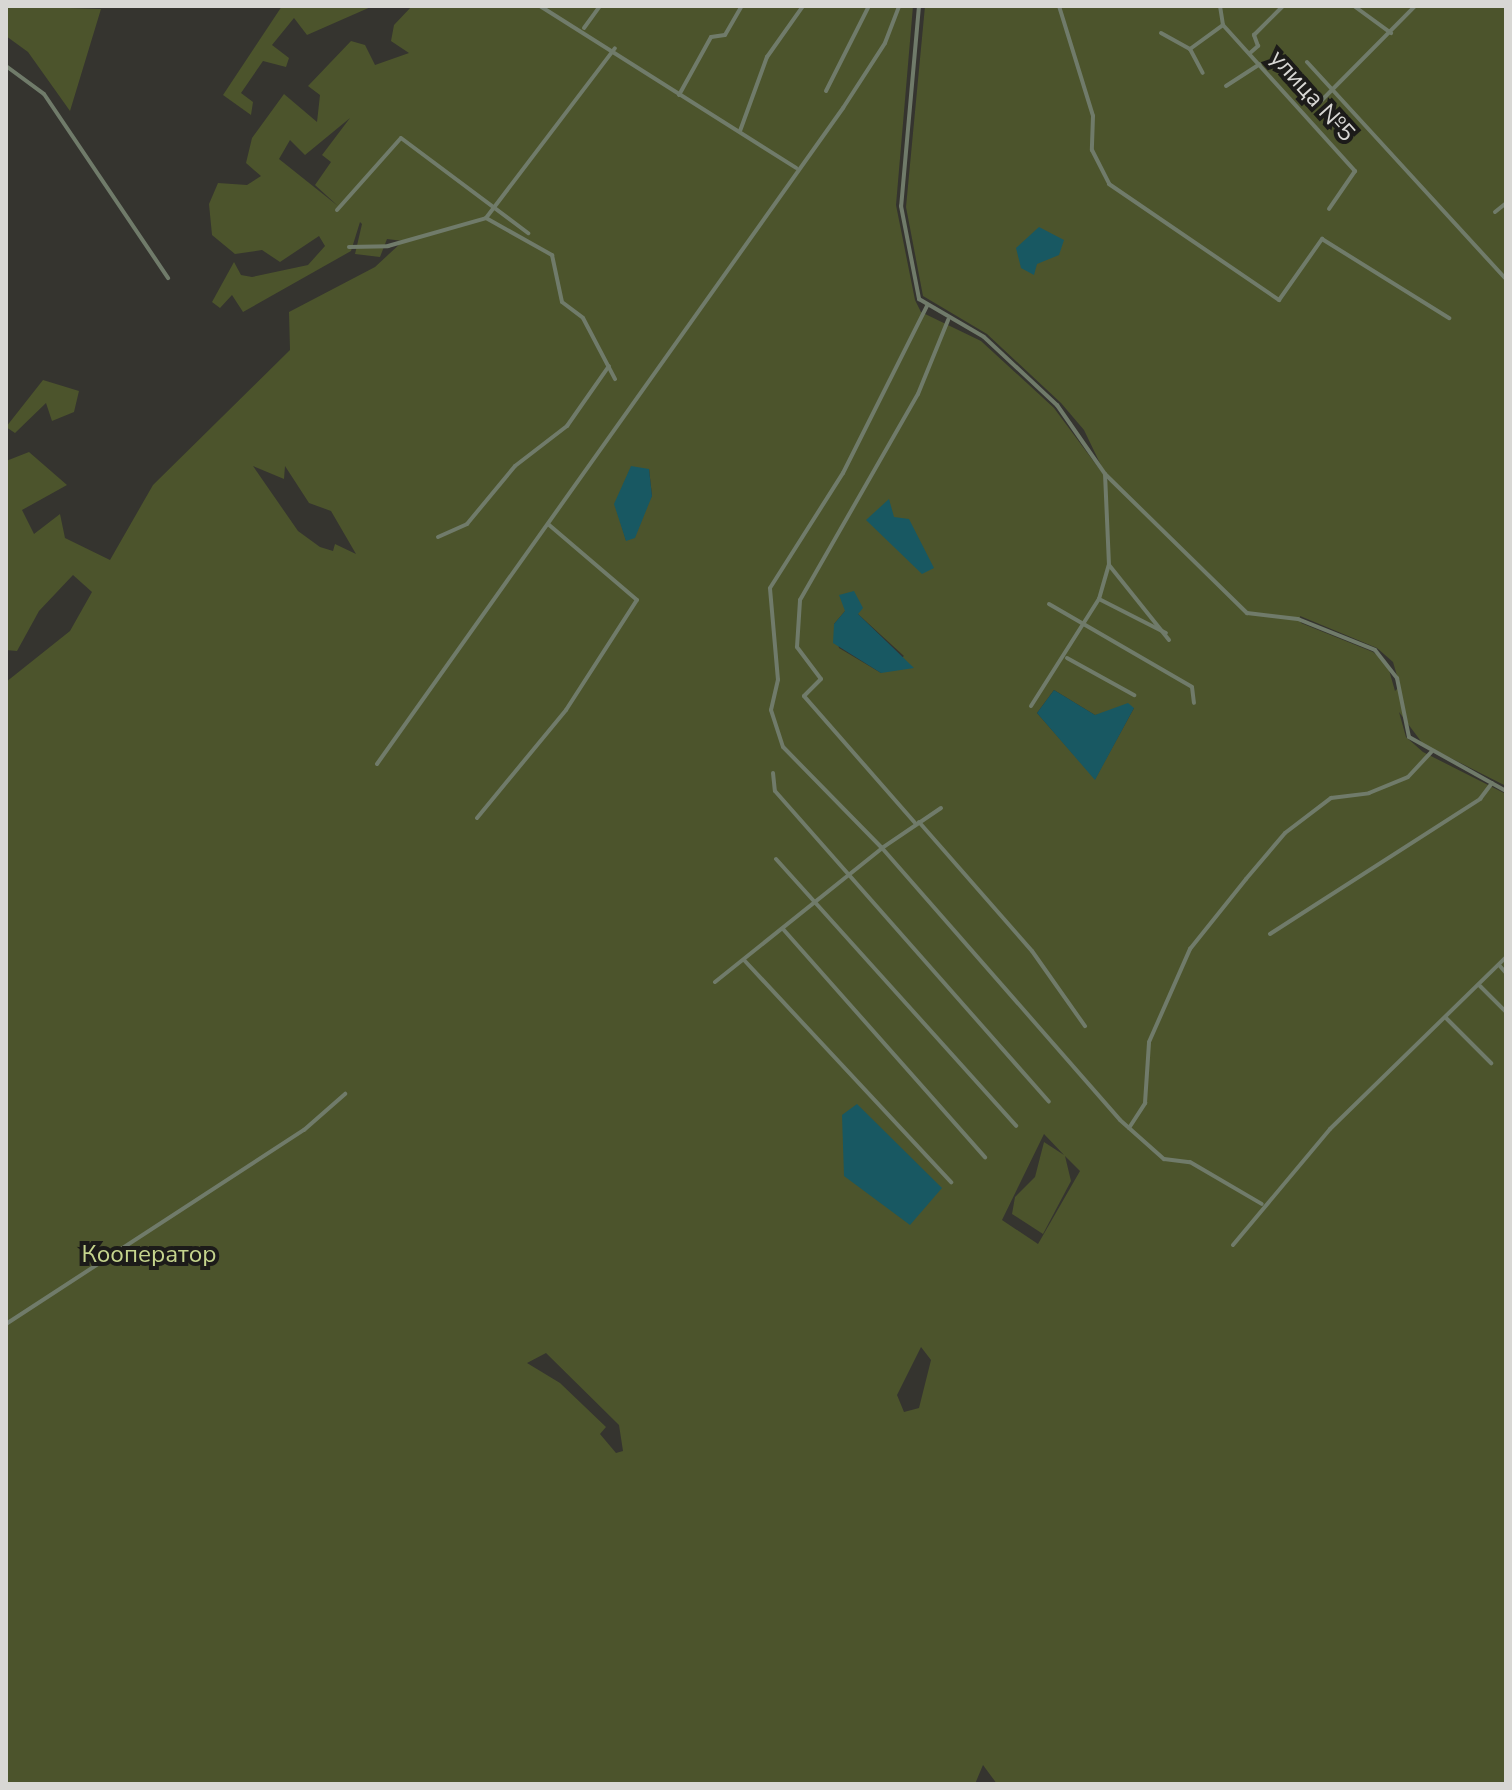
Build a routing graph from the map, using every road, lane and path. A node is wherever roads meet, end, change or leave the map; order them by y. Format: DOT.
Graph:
graph roads {
  1 [pos="540,6"];
  2 [pos="600,6"];
  3 [pos="742,6"];
  4 [pos="803,6"];
  5 [pos="869,6"];
  6 [pos="899,6"];
  7 [pos="919,6"];
  8 [pos="1059,6"];
  9 [pos="1220,6"];
  10 [pos="1283,6"];
  11 [pos="1354,6"];
  12 [pos="1415,6"];
  13 [pos="1223,25"];
  14 [pos="584,28"];
  15 [pos="1161,33"];
  16 [pos="1391,33"];
  17 [pos="615,48"];
  18 [pos="1190,49"];
  19 [pos="1250,53"];
  20 [pos="1307,62"];
  21 [pos="1260,64"];
  22 [pos="6,66"];
  23 [pos="1203,73"];
  24 [pos="1226,86"];
  25 [pos="1335,89"];
  26 [pos="826,91"];
  27 [pos="679,95"];
  28 [pos="1320,102"];
  29 [pos="740,131"];
  30 [pos="796,168"];
  31 [pos="1506,203"];
  32 [pos="495,205"];
  33 [pos="1329,209"];
  34 [pos="337,210"];
  35 [pos="1495,212"];
  36 [pos="486,218"];
  37 [pos="528,233"];
  38 [pos="349,247"];
  39 [pos="168,278"];
  40 [pos="1506,279"];
  41 [pos="927,306"];
  42 [pos="1449,318"];
  43 [pos="948,320"];
  44 [pos="609,366"];
  45 [pos="615,379"];
  46 [pos="1105,474"];
  47 [pos="548,524"];
  48 [pos="438,537"];
  49 [pos="1109,565"];
  50 [pos="1099,599"];
  51 [pos="1049,604"];
  52 [pos="1083,628"];
  53 [pos="1166,633"];
  54 [pos="1169,640"];
  55 [pos="1067,658"];
  56 [pos="1134,695"];
  57 [pos="1194,703"];
  58 [pos="1031,706"];
  59 [pos="1431,752"];
  60 [pos="377,764"];
  61 [pos="773,773"];
  62 [pos="1492,783"];
  63 [pos="1506,791"];
  64 [pos="941,808"];
  65 [pos="477,818"];
  66 [pos="918,823"];
  67 [pos="882,848"];
  68 [pos="776,859"];
  69 [pos="849,876"];
  70 [pos="815,903"];
  71 [pos="783,929"];
  72 [pos="1270,934"];
  73 [pos="1506,957"];
  74 [pos="744,960"];
  75 [pos="1499,965"];
  76 [pos="1506,973"];
  77 [pos="715,982"];
  78 [pos="1480,986"];
  79 [pos="1506,1012"];
  80 [pos="1446,1018"];
  81 [pos="1085,1026"];
  82 [pos="1491,1063"];
  83 [pos="345,1094"];
  84 [pos="1049,1102"];
  85 [pos="1016,1126"];
  86 [pos="1129,1128"];
  87 [pos="985,1157"];
  88 [pos="951,1182"];
  89 [pos="1262,1204"];
  90 [pos="1233,1245"];
  91 [pos="6,1324"];
  1 -- 14 [label="street"];
  2 -- 14 [label="street"];
  3 -- 27 [label="street"];
  4 -- 29 [label="street"];
  5 -- 26 [label="street"];
  6 -- 30 [label="street"];
  7 -- 41 [label="street"];
  8 -- 42 [label="street"];
  9 -- 13 [label="street"];
  10 -- 19 [label="street"];
  11 -- 16 [label="street"];
  12 -- 16 [label="street"];
  13 -- 18 [label="street"];
  13 -- 19 [label="street, улица №5"];
  14 -- 17 [label="street"];
  15 -- 18 [label="street"];
  16 -- 25 [label="street"];
  17 -- 27 [label="street"];
  17 -- 32 [label="street"];
  18 -- 23 [label="street"];
  19 -- 21 [label="street, улица №5"];
  20 -- 25 [label="street"];
  21 -- 24 [label="street"];
  21 -- 33 [label="street, улица №5"];
  22 -- 39 [label="street"];
  25 -- 28 [label="street"];
  25 -- 40 [label="street"];
  27 -- 29 [label="street"];
  29 -- 30 [label="street"];
  30 -- 47 [label="street"];
  31 -- 35 [label="street"];
  32 -- 34 [label="street"];
  32 -- 36 [label="street"];
  32 -- 37 [label="street"];
  36 -- 38 [label="street"];
  36 -- 44 [label="street"];
  41 -- 43 [label="street"];
  41 -- 67 [label="street"];
  43 -- 46 [label="street"];
  43 -- 66 [label="street"];
  44 -- 45 [label="street"];
  44 -- 48 [label="street"];
  46 -- 49 [label="street"];
  46 -- 59 [label="street"];
  47 -- 60 [label="street"];
  47 -- 65 [label="street"];
  49 -- 50 [label="street"];
  49 -- 53 [label="street"];
  50 -- 52 [label="street"];
  50 -- 53 [label="street"];
  51 -- 52 [label="street"];
  52 -- 55 [label="street"];
  52 -- 57 [label="street"];
  53 -- 54 [label="street"];
  55 -- 56 [label="street"];
  55 -- 58 [label="street"];
  59 -- 62 [label="street"];
  59 -- 86 [label="street"];
  61 -- 69 [label="street"];
  62 -- 63 [label="street"];
  62 -- 72 [label="street"];
  64 -- 66 [label="street"];
  66 -- 67 [label="street"];
  66 -- 81 [label="street"];
  67 -- 69 [label="street"];
  67 -- 86 [label="street"];
  68 -- 70 [label="street"];
  69 -- 70 [label="street"];
  69 -- 84 [label="street"];
  70 -- 71 [label="street"];
  70 -- 85 [label="street"];
  71 -- 74 [label="street"];
  71 -- 87 [label="street"];
  73 -- 75 [label="street"];
  74 -- 77 [label="street"];
  74 -- 88 [label="street"];
  75 -- 76 [label="street"];
  75 -- 78 [label="street"];
  78 -- 79 [label="street"];
  78 -- 80 [label="street"];
  80 -- 82 [label="street"];
  80 -- 89 [label="street"];
  83 -- 91 [label="street"];
  86 -- 89 [label="street"];
  89 -- 90 [label="street"];
}
